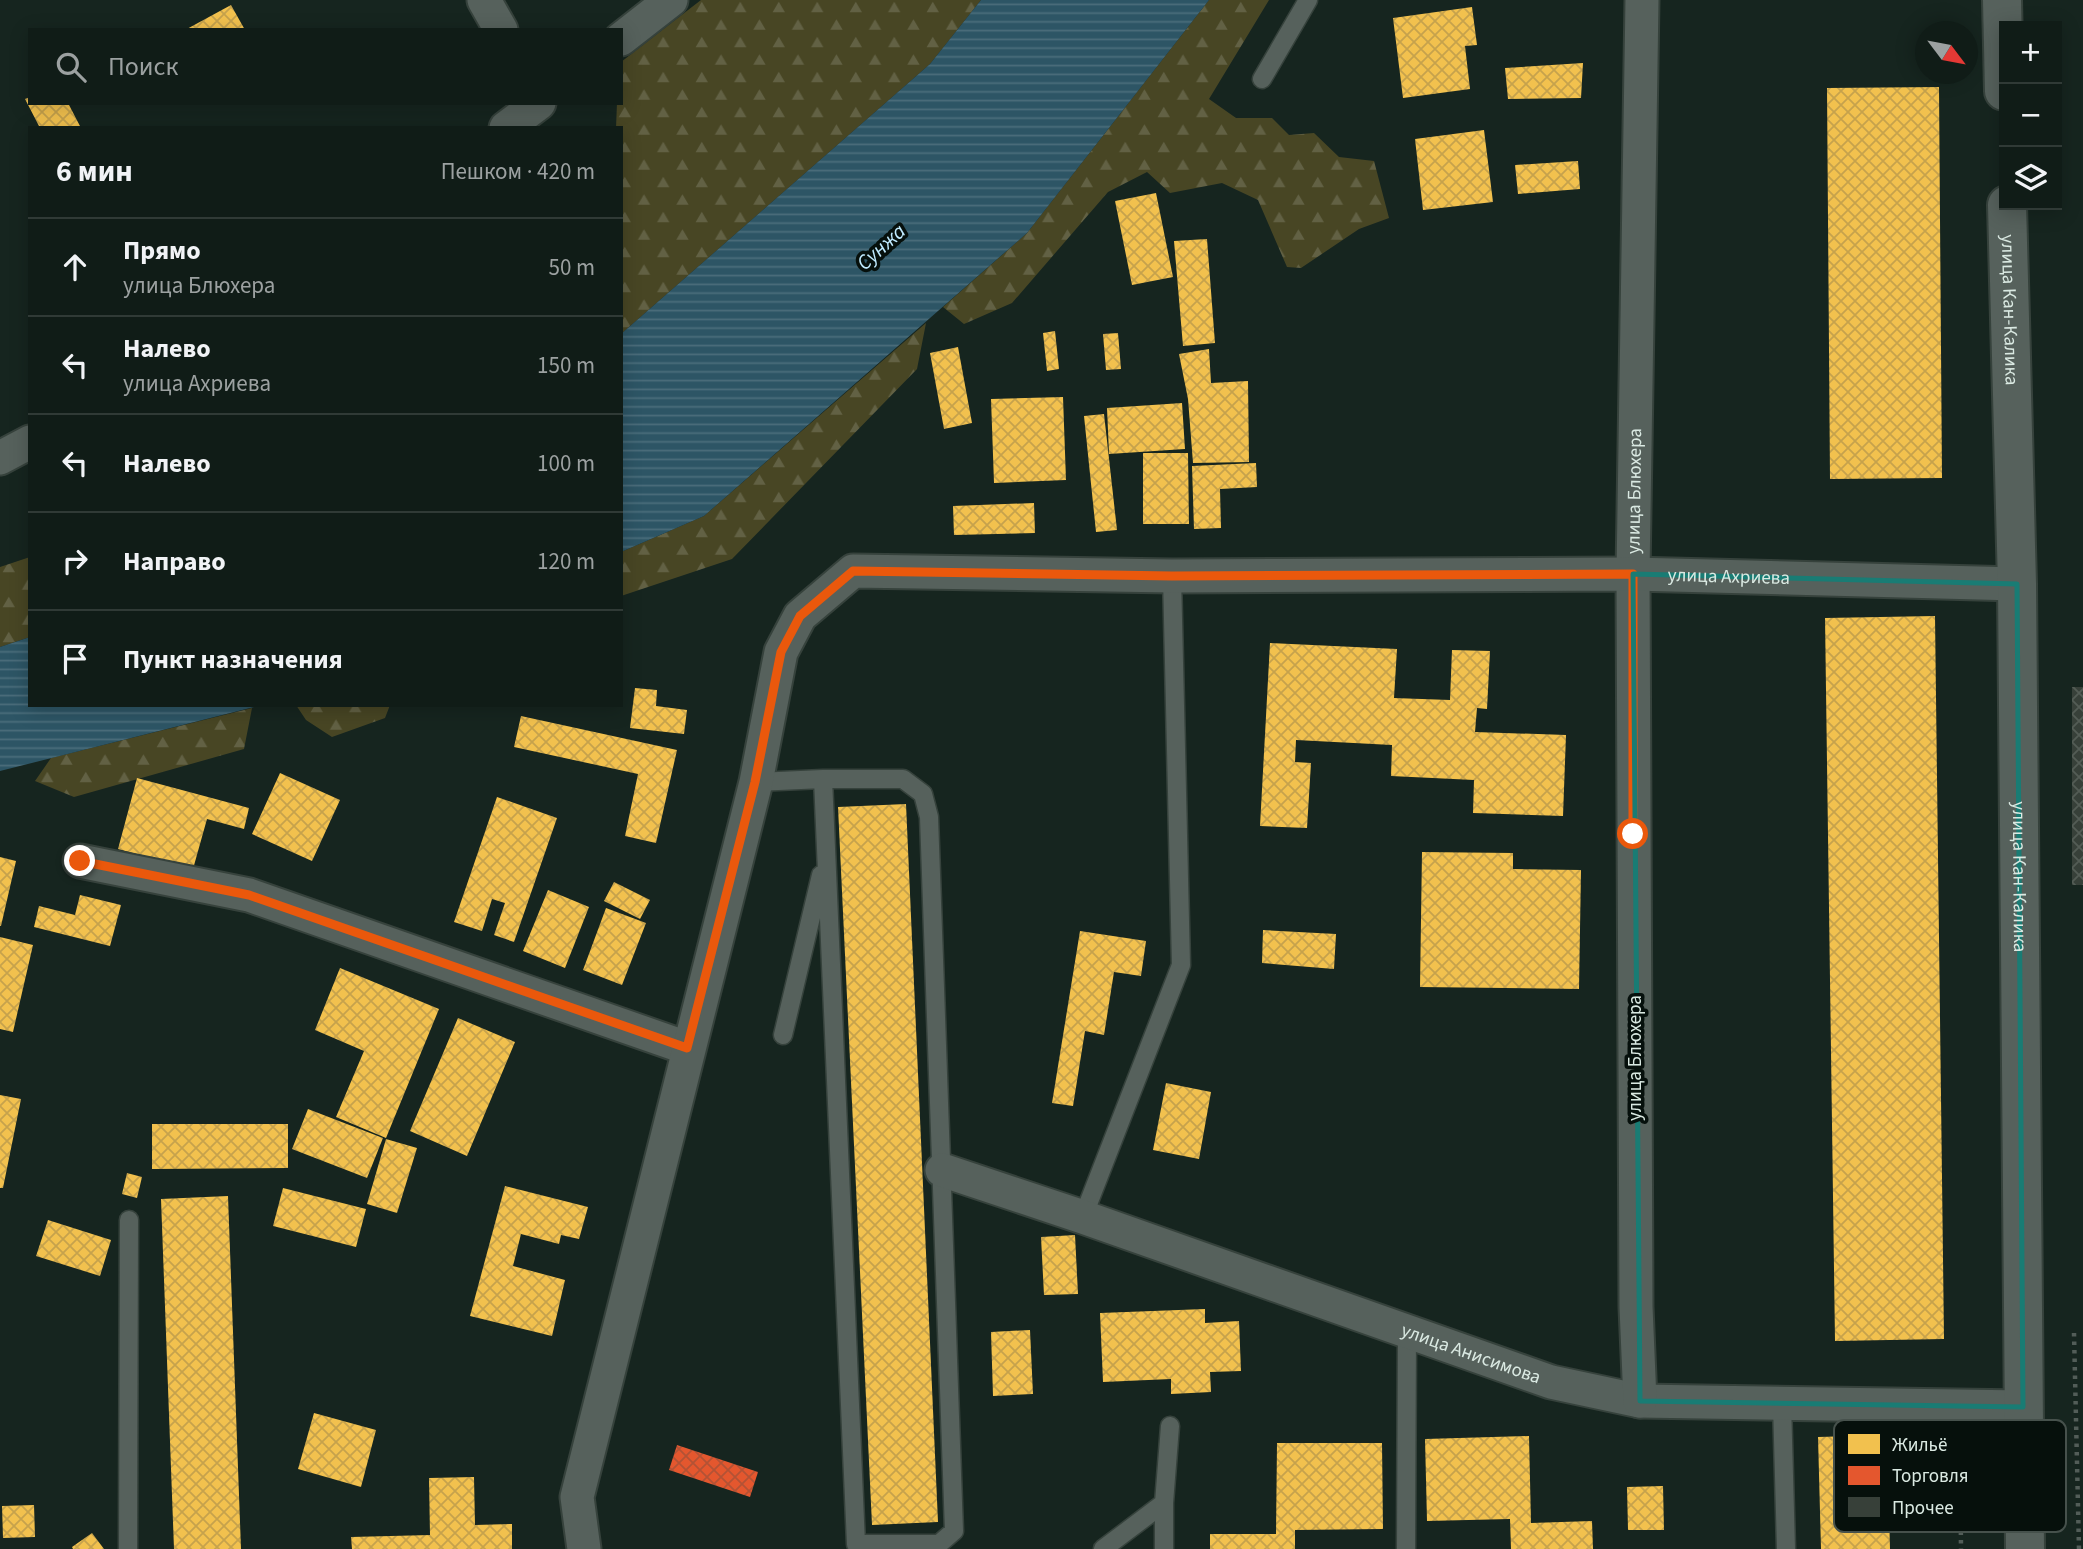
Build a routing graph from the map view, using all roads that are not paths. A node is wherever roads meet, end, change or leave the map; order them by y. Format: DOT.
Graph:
graph roads {
  1 [pos="484,0"];
  2 [pos="671,0"];
  3 [pos="1308,0"];
  4 [pos="1642,0"];
  5 [pos="2002,0"];
  6 [pos="500,28"];
  7 [pos="623,37"];
  8 [pos="1262,79"];
  9 [pos="2004,84"];
  10 [pos="536,105"];
  11 [pos="509,126"];
  12 [pos="2007,210"];
  13 [pos="28,443"];
  14 [pos="0,458"];
  15 [pos="1633,574"];
  16 [pos="1172,576"];
  17 [pos="2017,584"];
  18 [pos="823,779"];
  19 [pos="755,782"];
  20 [pos="826,854"];
  21 [pos="80,861"];
  22 [pos="783,1035"];
  23 [pos="687,1048"];
  24 [pos="942,1170"];
  25 [pos="1083,1217"];
  26 [pos="129,1220"];
  27 [pos="1407,1331"];
  28 [pos="1640,1401"];
  29 [pos="1782,1404"];
  30 [pos="2023,1407"];
  31 [pos="2023,1420"];
  32 [pos="1170,1426"];
  33 [pos="1164,1503"];
  34 [pos="128,1549"];
  35 [pos="584,1549"];
  36 [pos="1103,1549"];
  37 [pos="1164,1549"];
  38 [pos="1406,1549"];
  39 [pos="1786,1549"];
  1 -- 6 [label="street"];
  2 -- 7 [label="street"];
  3 -- 8 [label="lane"];
  4 -- 15 [label="street, улица Блюхера"];
  5 -- 9 [label="street"];
  10 -- 11 [label="street"];
  12 -- 17 [label="street, улица Кан-Калика"];
  13 -- 14 [label="street"];
  15 -- 16 [label="street, улица Ахриева"];
  15 -- 17 [label="street, улица Ахриева"];
  15 -- 28 [label="street, улица Блюхера"];
  16 -- 19 [label="street, улица Ахриева"];
  16 -- 25 [label="lane"];
  17 -- 30 [label="street, улица Кан-Калика"];
  18 -- 19 [label="lane"];
  18 -- 20 [label="lane"];
  18 -- 24 [label="lane"];
  19 -- 23 [label="street"];
  20 -- 22 [label="lane"];
  20 -- 24 [label="lane"];
  21 -- 23 [label="street"];
  23 -- 35 [label="street"];
  24 -- 25 [label="street, улица Анисимова"];
  25 -- 27 [label="street, улица Анисимова"];
  26 -- 34 [label="lane"];
  27 -- 28 [label="street, улица Анисимова"];
  27 -- 38 [label="lane"];
  28 -- 29 [label="street, улица Анисимова"];
  29 -- 30 [label="street, улица Анисимова"];
  29 -- 39 [label="lane"];
  30 -- 31 [label="street, улица Кан-Калика"];
  32 -- 33 [label="lane"];
  33 -- 36 [label="lane"];
  33 -- 37 [label="lane"];
}
